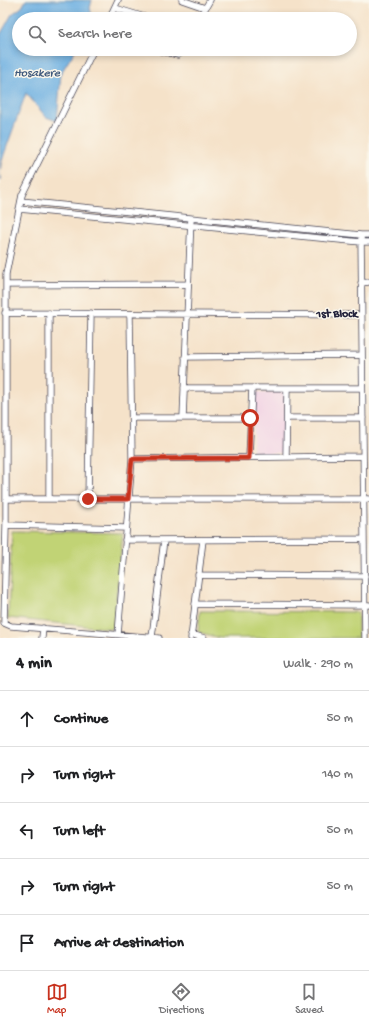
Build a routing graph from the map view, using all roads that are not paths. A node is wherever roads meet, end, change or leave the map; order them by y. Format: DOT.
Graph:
graph roads {
  1 [pos="118,0"];
  2 [pos="182,0"];
  3 [pos="210,0"];
  4 [pos="115,8"];
  5 [pos="205,8"];
  6 [pos="113,12"];
  7 [pos="128,12"];
  8 [pos="203,12"];
  9 [pos="91,56"];
  10 [pos="20,201"];
  11 [pos="19,209"];
  12 [pos="191,218"];
  13 [pos="191,226"];
  14 [pos="361,235"];
  15 [pos="369,235"];
  16 [pos="362,242"];
  17 [pos="369,242"];
  18 [pos="369,282"];
  19 [pos="361,283"];
  20 [pos="188,284"];
  21 [pos="6,285"];
  22 [pos="5,313"];
  23 [pos="49,313"];
  24 [pos="91,314"];
  25 [pos="130,314"];
  26 [pos="187,314"];
  27 [pos="361,315"];
  28 [pos="362,355"];
  29 [pos="186,357"];
  30 [pos="184,388"];
  31 [pos="252,388"];
  32 [pos="287,388"];
  33 [pos="362,388"];
  34 [pos="362,400"];
  35 [pos="369,400"];
  36 [pos="132,418"];
  37 [pos="183,418"];
  38 [pos="250,418"];
  39 [pos="287,418"];
  40 [pos="363,418"];
  41 [pos="363,456"];
  42 [pos="286,457"];
  43 [pos="249,458"];
  44 [pos="132,459"];
  45 [pos="6,499"];
  46 [pos="49,499"];
  47 [pos="88,499"];
  48 [pos="128,499"];
  49 [pos="366,499"];
  50 [pos="6,525"];
  51 [pos="126,528"];
  52 [pos="364,539"];
  53 [pos="125,540"];
  54 [pos="164,540"];
  55 [pos="203,540"];
  56 [pos="198,575"];
  57 [pos="365,576"];
  58 [pos="195,604"];
  59 [pos="367,604"];
  60 [pos="43,628"];
  61 [pos="118,634"];
  62 [pos="191,636"];
  63 [pos="42,638"];
  64 [pos="152,638"];
  65 [pos="159,638"];
  66 [pos="204,638"];
  67 [pos="365,638"];
  1 -- 4 [label="street"];
  2 -- 5 [label="street"];
  3 -- 5 [label="street"];
  4 -- 6 [label="street"];
  4 -- 7 [label="street"];
  5 -- 8 [label="street"];
  9 -- 10 [label="street"];
  10 -- 11 [label="street"];
  10 -- 12 [label="street"];
  11 -- 13 [label="street"];
  11 -- 21 [label="street"];
  12 -- 13 [label="street"];
  12 -- 14 [label="street"];
  13 -- 16 [label="street"];
  13 -- 20 [label="street"];
  14 -- 15 [label="street"];
  14 -- 16 [label="street"];
  16 -- 17 [label="street"];
  16 -- 19 [label="street"];
  18 -- 19 [label="street"];
  19 -- 27 [label="street"];
  20 -- 21 [label="street"];
  20 -- 26 [label="street"];
  21 -- 22 [label="street"];
  22 -- 23 [label="street"];
  22 -- 45 [label="street"];
  23 -- 24 [label="street"];
  23 -- 46 [label="street"];
  24 -- 25 [label="street"];
  24 -- 47 [label="street"];
  25 -- 26 [label="street"];
  25 -- 36 [label="street"];
  26 -- 27 [label="street"];
  26 -- 29 [label="street"];
  27 -- 28 [label="street"];
  28 -- 29 [label="street"];
  28 -- 33 [label="street"];
  29 -- 30 [label="street"];
  30 -- 31 [label="street"];
  30 -- 37 [label="street"];
  31 -- 32 [label="street"];
  31 -- 38 [label="street"];
  32 -- 33 [label="street"];
  32 -- 39 [label="street"];
  33 -- 34 [label="street"];
  34 -- 35 [label="street"];
  34 -- 40 [label="street"];
  36 -- 37 [label="street"];
  36 -- 44 [label="street"];
  37 -- 38 [label="street"];
  38 -- 43 [label="street"];
  39 -- 40 [label="street"];
  39 -- 42 [label="street"];
  40 -- 41 [label="street"];
  41 -- 42 [label="street"];
  41 -- 49 [label="street"];
  42 -- 43 [label="street"];
  43 -- 44 [label="street"];
  44 -- 48 [label="street"];
  45 -- 46 [label="street"];
  45 -- 50 [label="street"];
  46 -- 47 [label="street"];
  47 -- 48 [label="street"];
  48 -- 49 [label="street"];
  48 -- 51 [label="street"];
  49 -- 52 [label="street"];
  50 -- 51 [label="street"];
  50 -- 60 [label="street"];
  51 -- 53 [label="street"];
  52 -- 55 [label="street"];
  52 -- 57 [label="street"];
  53 -- 54 [label="street"];
  53 -- 61 [label="street"];
  54 -- 55 [label="street"];
  54 -- 64 [label="street"];
  55 -- 56 [label="street"];
  56 -- 57 [label="street"];
  56 -- 58 [label="street"];
  57 -- 59 [label="street"];
  58 -- 59 [label="street"];
  58 -- 62 [label="street"];
  59 -- 67 [label="street"];
  60 -- 61 [label="street"];
  60 -- 63 [label="street"];
  61 -- 64 [label="street"];
  62 -- 66 [label="street"];
  64 -- 65 [label="street"];
}
